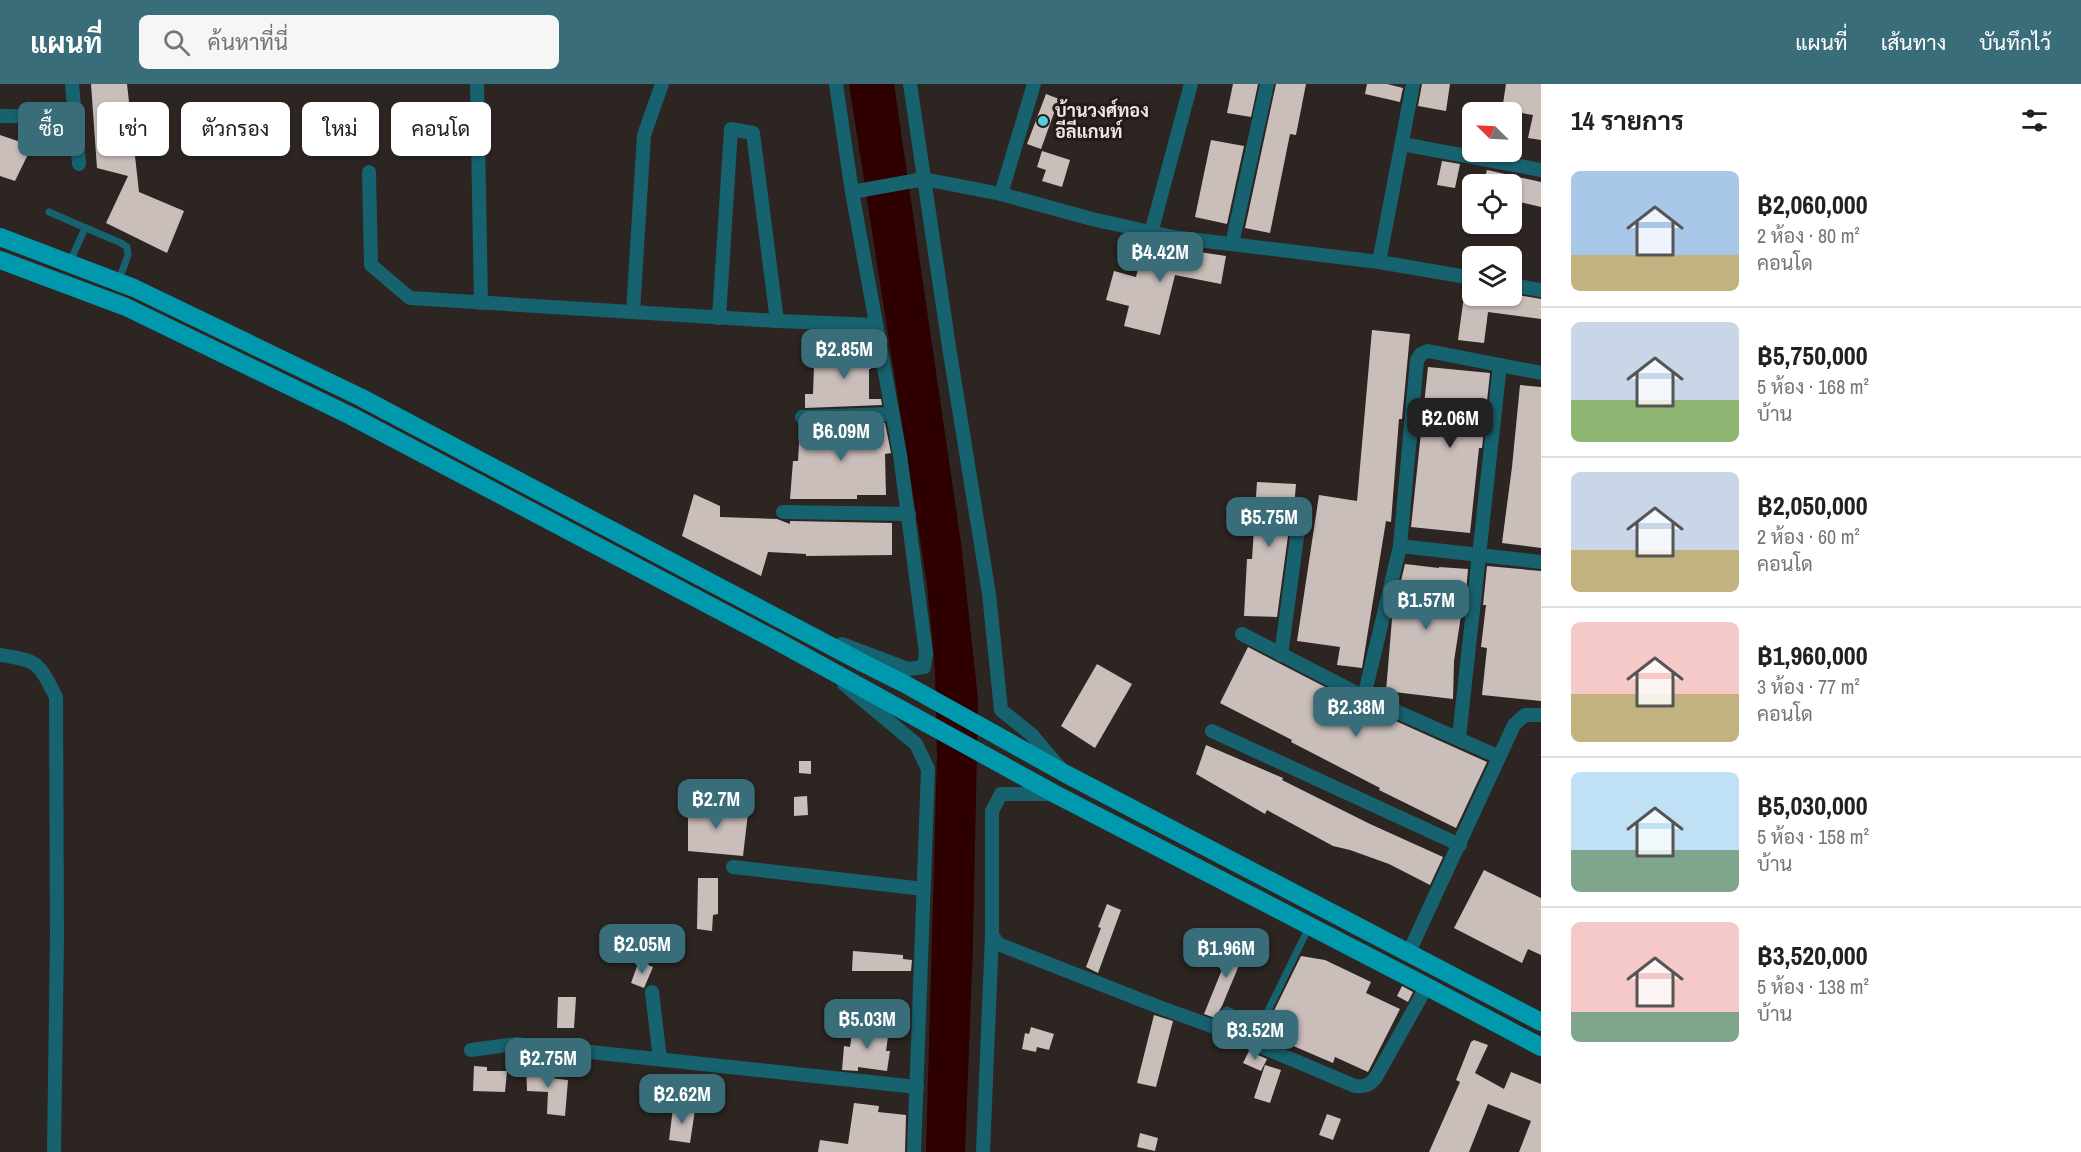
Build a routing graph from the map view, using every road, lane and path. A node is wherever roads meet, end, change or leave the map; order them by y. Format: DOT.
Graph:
graph roads {
  1 [pos="72,84"];
  2 [pos="477,84"];
  3 [pos="662,84"];
  4 [pos="836,84"];
  5 [pos="910,84"];
  6 [pos="1034,84"];
  7 [pos="1191,84"];
  8 [pos="1267,84"];
  9 [pos="1413,84"];
  10 [pos="74,102"];
  11 [pos="0,116"];
  12 [pos="18,116"];
  13 [pos="1402,144"];
  14 [pos="78,156"];
  15 [pos="79,164"];
  16 [pos="1541,170"];
  17 [pos="369,172"];
  18 [pos="924,179"];
  19 [pos="852,192"];
  20 [pos="1001,194"];
  21 [pos="49,212"];
  22 [pos="85,228"];
  23 [pos="1151,232"];
  24 [pos="0,237"];
  25 [pos="1232,244"];
  26 [pos="0,260"];
  27 [pos="1379,262"];
  28 [pos="69,264"];
  29 [pos="1462,276"];
  30 [pos="118,282"];
  31 [pos="1522,287"];
  32 [pos="1541,290"];
  33 [pos="481,303"];
  34 [pos="633,312"];
  35 [pos="719,318"];
  36 [pos="777,321"];
  37 [pos="876,325"];
  38 [pos="1500,365"];
  39 [pos="1541,373"];
  40 [pos="892,414"];
  41 [pos="802,417"];
  42 [pos="783,512"];
  43 [pos="909,514"];
  44 [pos="1300,516"];
  45 [pos="1400,546"];
  46 [pos="1479,554"];
  47 [pos="1541,562"];
  48 [pos="787,623"];
  49 [pos="1242,634"];
  50 [pos="0,655"];
  51 [pos="1281,655"];
  52 [pos="821,665"];
  53 [pos="1364,697"];
  54 [pos="1541,715"];
  55 [pos="1212,730"];
  56 [pos="1459,737"];
  57 [pos="1499,757"];
  58 [pos="1066,774"];
  59 [pos="1055,794"];
  60 [pos="1460,845"];
  61 [pos="734,867"];
  62 [pos="924,889"];
  63 [pos="1309,926"];
  64 [pos="992,934"];
  65 [pos="1409,952"];
  66 [pos="1427,986"];
  67 [pos="652,992"];
  68 [pos="1541,1022"];
  69 [pos="1217,1028"];
  70 [pos="1541,1047"];
  71 [pos="471,1050"];
  72 [pos="660,1059"];
  73 [pos="917,1087"];
  74 [pos="54,1152"];
  75 [pos="914,1152"];
  76 [pos="984,1152"];
  1 -- 10 [label="street"];
  2 -- 33 [label="street"];
  3 -- 34 [label="street"];
  4 -- 19 [label="street"];
  5 -- 18 [label="street"];
  6 -- 20 [label="street"];
  7 -- 23 [label="street"];
  8 -- 25 [label="street"];
  9 -- 13 [label="street"];
  11 -- 12 [label="street"];
  13 -- 16 [label="street"];
  13 -- 27 [label="street"];
  14 -- 15 [label="street"];
  17 -- 33 [label="street"];
  18 -- 19 [label="street"];
  18 -- 20 [label="street"];
  18 -- 58 [label="street"];
  19 -- 37 [label="street"];
  20 -- 23 [label="street"];
  21 -- 22 [label="lane"];
  22 -- 28 [label="lane"];
  22 -- 30 [label="lane"];
  23 -- 25 [label="street"];
  24 -- 28 [label="main road"];
  25 -- 27 [label="street"];
  26 -- 52 [label="main road"];
  27 -- 29 [label="street"];
  28 -- 30 [label="main road"];
  30 -- 48 [label="main road"];
  31 -- 32 [label="street"];
  33 -- 34 [label="street"];
  34 -- 35 [label="street"];
  35 -- 36 [label="street"];
  35 -- 36 [label="street"];
  36 -- 37 [label="street"];
  37 -- 40 [label="street"];
  38 -- 39 [label="street"];
  38 -- 45 [label="street"];
  38 -- 46 [label="street"];
  40 -- 41 [label="street"];
  40 -- 43 [label="street"];
  42 -- 43 [label="street"];
  43 -- 48 [label="street"];
  44 -- 51 [label="street"];
  45 -- 46 [label="street"];
  45 -- 53 [label="street"];
  46 -- 47 [label="street"];
  46 -- 56 [label="street"];
  48 -- 58 [label="main road"];
  49 -- 51 [label="street"];
  50 -- 74 [label="street"];
  51 -- 53 [label="street"];
  52 -- 59 [label="main road"];
  52 -- 62 [label="street"];
  53 -- 56 [label="street"];
  54 -- 57 [label="street"];
  55 -- 60 [label="street"];
  56 -- 57 [label="street"];
  57 -- 60 [label="street"];
  58 -- 65 [label="main road"];
  59 -- 63 [label="main road"];
  59 -- 64 [label="street"];
  60 -- 65 [label="street"];
  61 -- 62 [label="street"];
  62 -- 73 [label="street"];
  63 -- 66 [label="main road"];
  63 -- 69 [label="lane"];
  64 -- 69 [label="street"];
  64 -- 76 [label="street"];
  65 -- 68 [label="main road"];
  66 -- 69 [label="street"];
  66 -- 70 [label="main road"];
  67 -- 72 [label="street"];
  71 -- 72 [label="street"];
  72 -- 73 [label="street"];
  73 -- 75 [label="street"];
}
